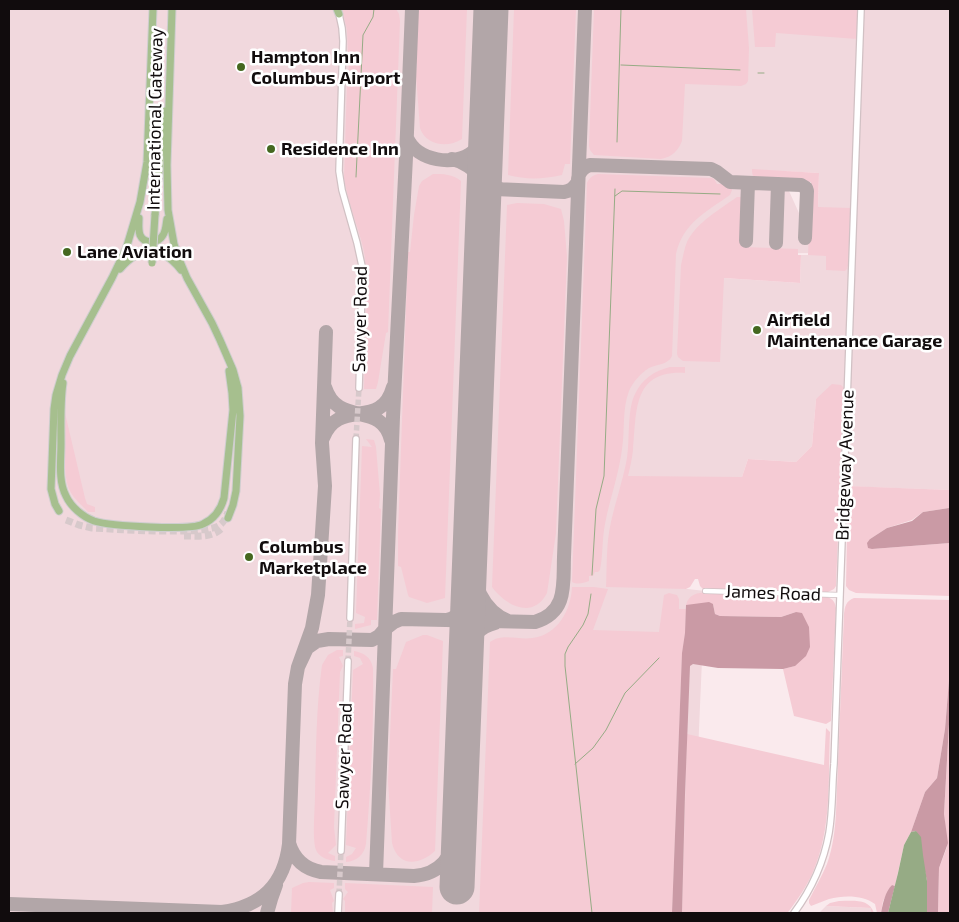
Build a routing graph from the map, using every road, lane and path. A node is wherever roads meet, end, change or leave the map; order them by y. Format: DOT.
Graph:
graph roads {
  1 [pos="153,9"];
  2 [pos="172,9"];
  3 [pos="861,9"];
  4 [pos="338,10"];
  5 [pos="170,77"];
  6 [pos="145,183"];
  7 [pos="168,210"];
  8 [pos="152,263"];
  9 [pos="112,278"];
  10 [pos="187,278"];
  11 [pos="220,340"];
  12 [pos="70,356"];
  13 [pos="359,388"];
  14 [pos="356,439"];
  15 [pos="59,511"];
  16 [pos="228,518"];
  17 [pos="705,591"];
  18 [pos="840,595"];
  19 [pos="350,618"];
  20 [pos="348,661"];
  21 [pos="341,851"];
  22 [pos="339,894"];
  23 [pos="338,913"];
  24 [pos="794,913"];
  1 -- 6 [label="main road, International Gateway"];
  2 -- 5 [label="main road, International Gateway"];
  3 -- 18 [label="street, Bridgeway Avenue"];
  4 -- 13 [label="street, Sawyer Road"];
  5 -- 7 [label="main road, International Gateway"];
  5 -- 8 [label="main road, bridge"];
  6 -- 7 [label="main road"];
  6 -- 9 [label="main road, International Gateway"];
  7 -- 10 [label="main road, International Gateway"];
  9 -- 10 [label="main road"];
  9 -- 12 [label="main road, International Gateway"];
  10 -- 11 [label="main road, International Gateway"];
  11 -- 12 [label="main road"];
  11 -- 16 [label="main road"];
  12 -- 15 [label="main road"];
  14 -- 19 [label="street"];
  17 -- 18 [label="street, James Road"];
  18 -- 24 [label="street, Bridgeway Avenue"];
  20 -- 21 [label="street, Sawyer Road"];
  22 -- 23 [label="street"];
}
